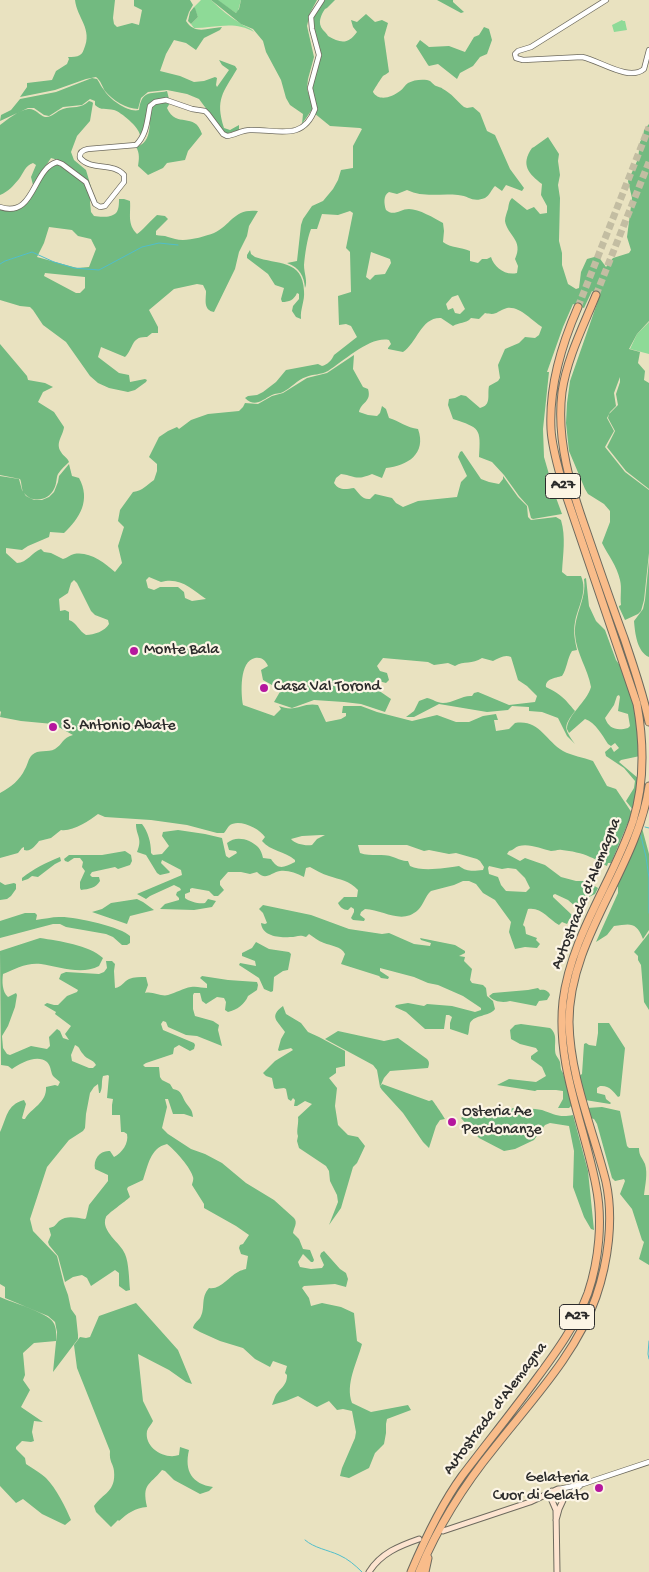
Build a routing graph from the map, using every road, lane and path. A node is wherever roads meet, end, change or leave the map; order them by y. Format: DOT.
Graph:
graph roads {
  1 [pos="322,0"];
  2 [pos="606,0"];
  3 [pos="649,50"];
  4 [pos="0,207"];
  5 [pos="596,295"];
  6 [pos="578,307"];
  7 [pos="649,722"];
  8 [pos="649,786"];
  9 [pos="612,878"];
  10 [pos="567,1002"];
  11 [pos="649,1462"];
  12 [pos="583,1484"];
  13 [pos="555,1490"];
  14 [pos="536,1500"];
  15 [pos="552,1500"];
  16 [pos="564,1500"];
  17 [pos="556,1520"];
  18 [pos="440,1532"];
  19 [pos="419,1539"];
  20 [pos="369,1572"];
  21 [pos="412,1572"];
  22 [pos="419,1572"];
  23 [pos="425,1572"];
  24 [pos="557,1572"];
  1 -- 4 [label="street"];
  2 -- 3 [label="street"];
  5 -- 7 [label="highway, A27"];
  6 -- 9 [label="highway, Autostrada d'Alemagna / A27"];
  8 -- 9 [label="highway, Autostrada d'Alemagna / A27"];
  9 -- 10 [label="highway, Autostrada d'Alemagna / A27"];
  10 -- 18 [label="highway, Autostrada d'Alemagna / A27"];
  10 -- 21 [label="highway, Autostrada d'Alemagna / A27"];
  11 -- 12 [label="street"];
  12 -- 13 [label="street"];
  12 -- 16 [label="street"];
  13 -- 14 [label="main road"];
  13 -- 15 [label="main road"];
  13 -- 16 [label="main road"];
  14 -- 15 [label="main road"];
  14 -- 18 [label="main road"];
  15 -- 16 [label="main road"];
  15 -- 17 [label="main road"];
  16 -- 17 [label="main road"];
  17 -- 24 [label="main road"];
  18 -- 22 [label="highway, Autostrada d'Alemagna / A27"];
  18 -- 23 [label="highway, A27"];
  19 -- 20 [label="main road"];
}
